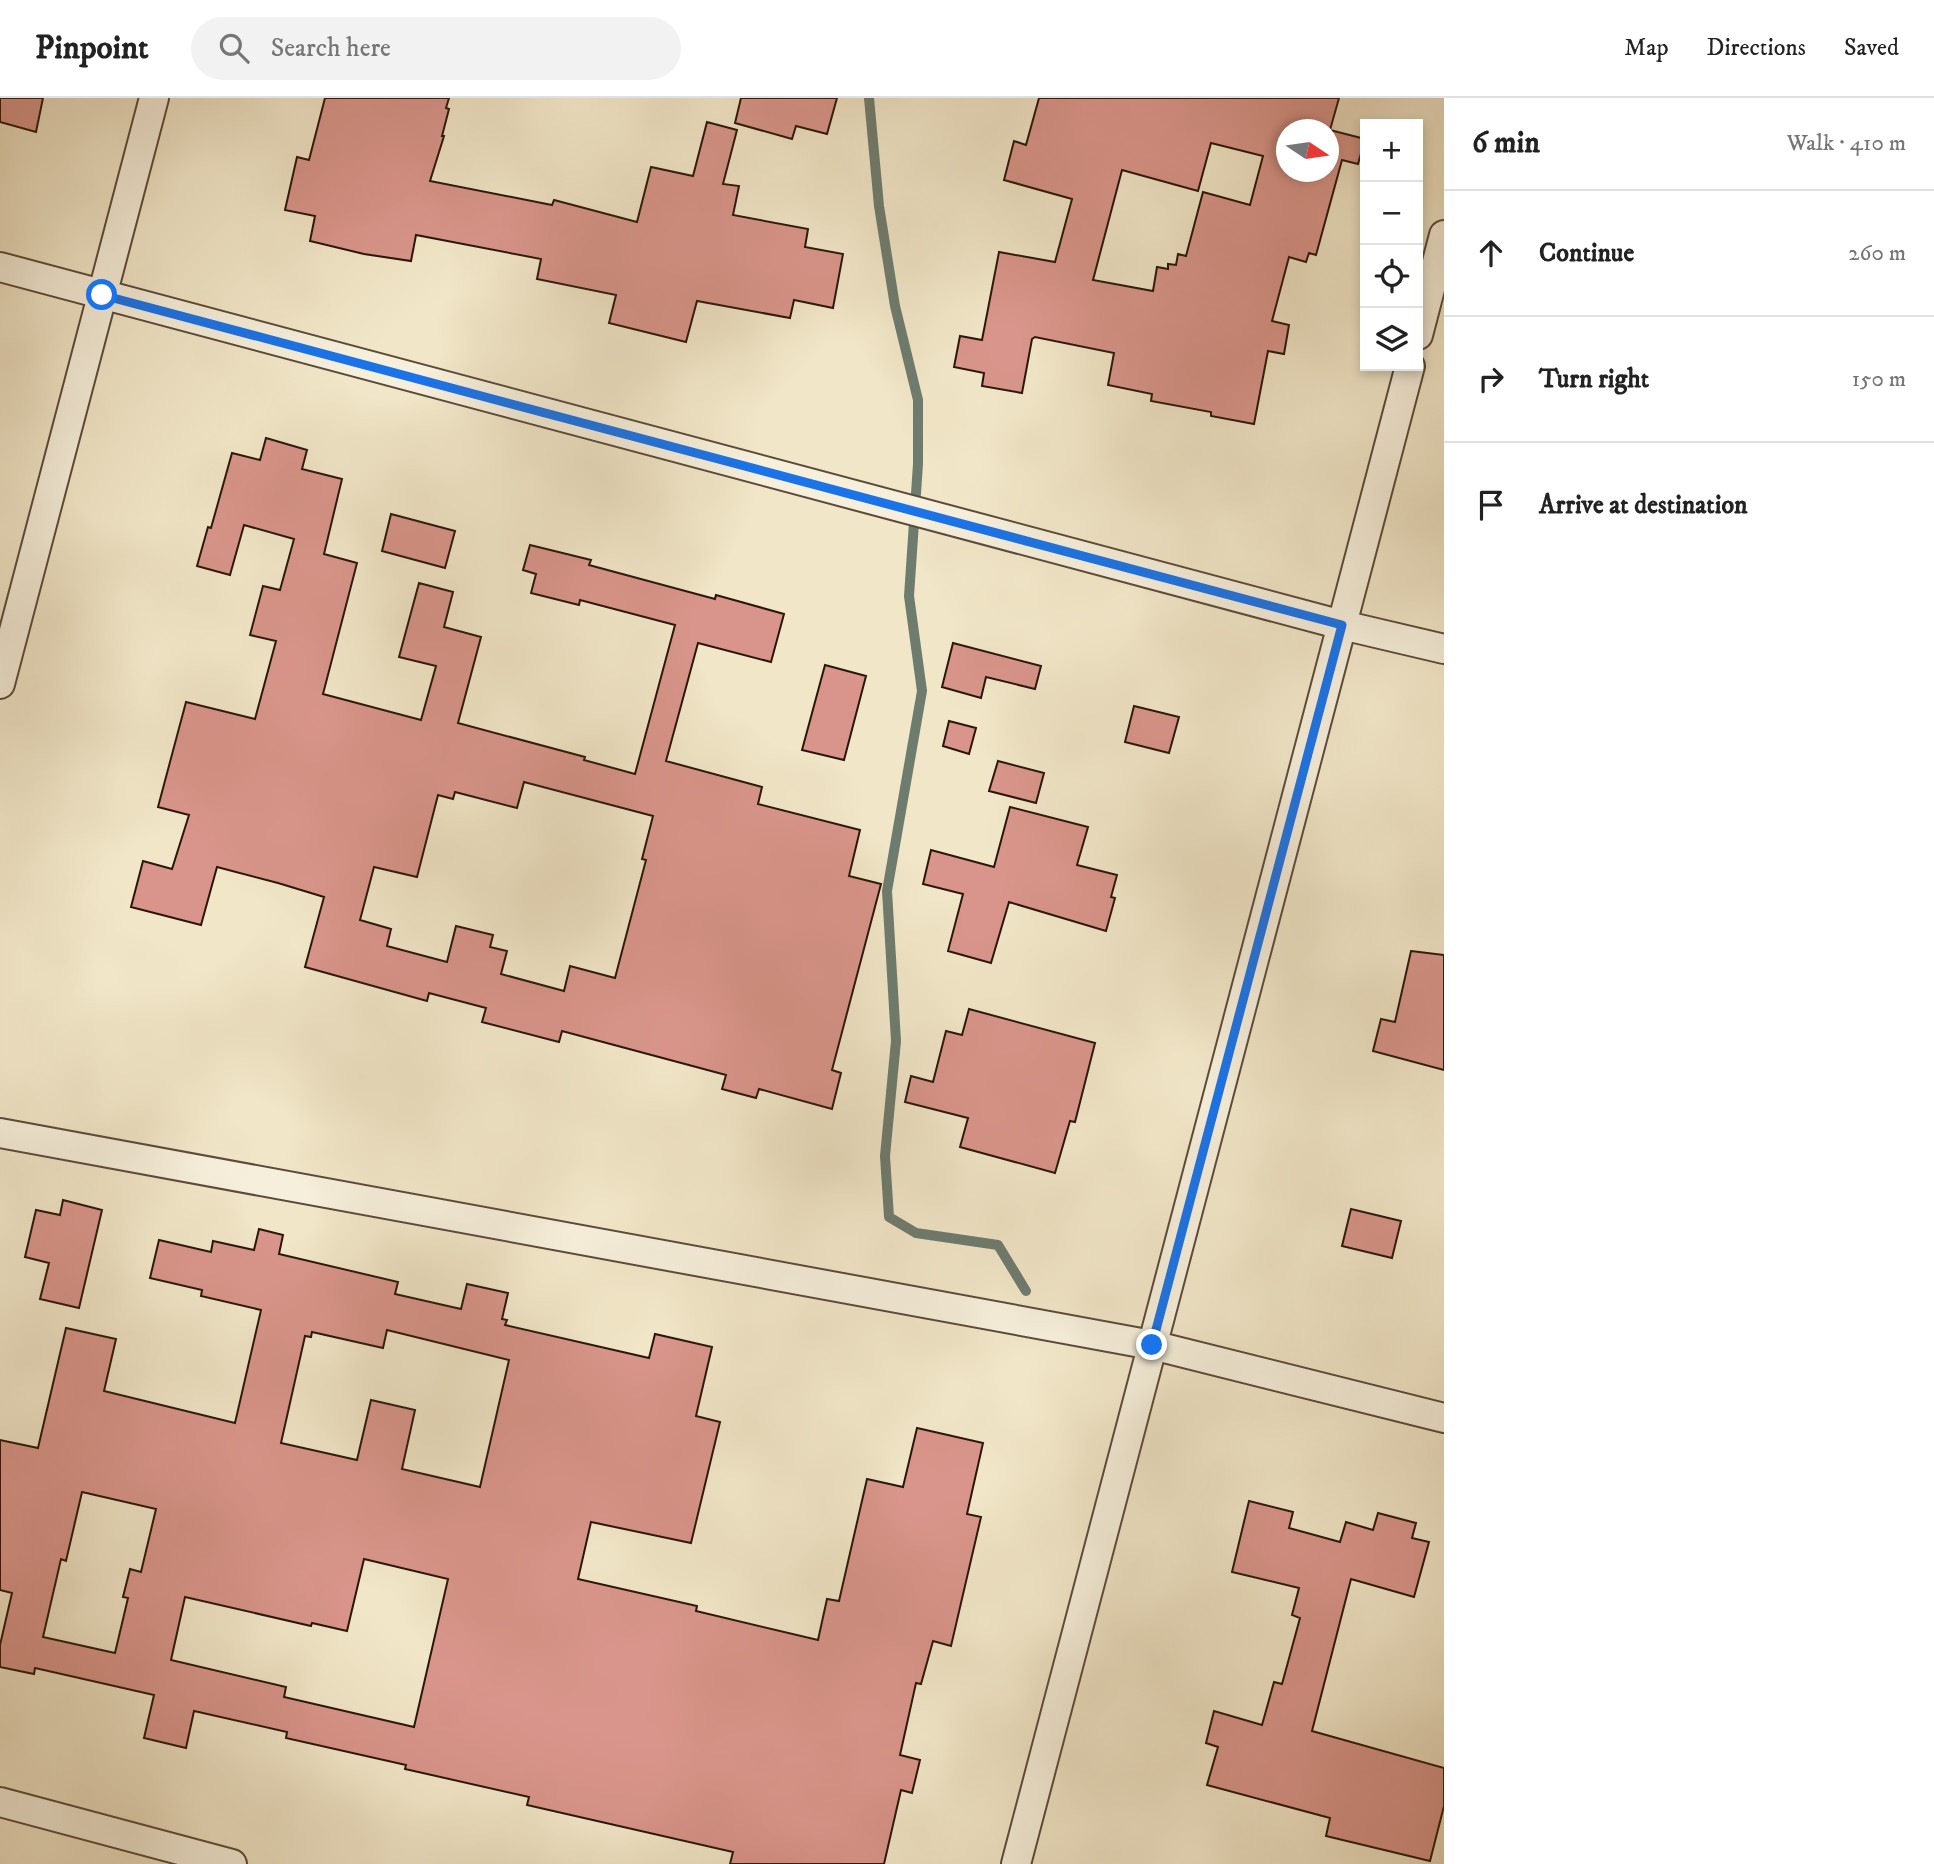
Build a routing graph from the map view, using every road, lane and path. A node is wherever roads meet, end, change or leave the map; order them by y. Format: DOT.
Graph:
graph roads {
  1 [pos="154,98"];
  2 [pos="1444,235"];
  3 [pos="0,267"];
  4 [pos="102,295"];
  5 [pos="1423,316"];
  6 [pos="1409,371"];
  7 [pos="1342,625"];
  8 [pos="1444,649"];
  9 [pos="0,684"];
  10 [pos="0,1133"];
  11 [pos="1152,1345"];
  12 [pos="1444,1418"];
  13 [pos="0,1802"];
  14 [pos="232,1864"];
  15 [pos="1016,1864"];
  1 -- 4 [label="street"];
  2 -- 5 [label="street"];
  3 -- 4 [label="street"];
  4 -- 7 [label="street"];
  4 -- 9 [label="street"];
  6 -- 7 [label="street"];
  7 -- 8 [label="street"];
  7 -- 11 [label="street"];
  10 -- 11 [label="street"];
  11 -- 12 [label="street"];
  11 -- 15 [label="street"];
  13 -- 14 [label="street"];
}
